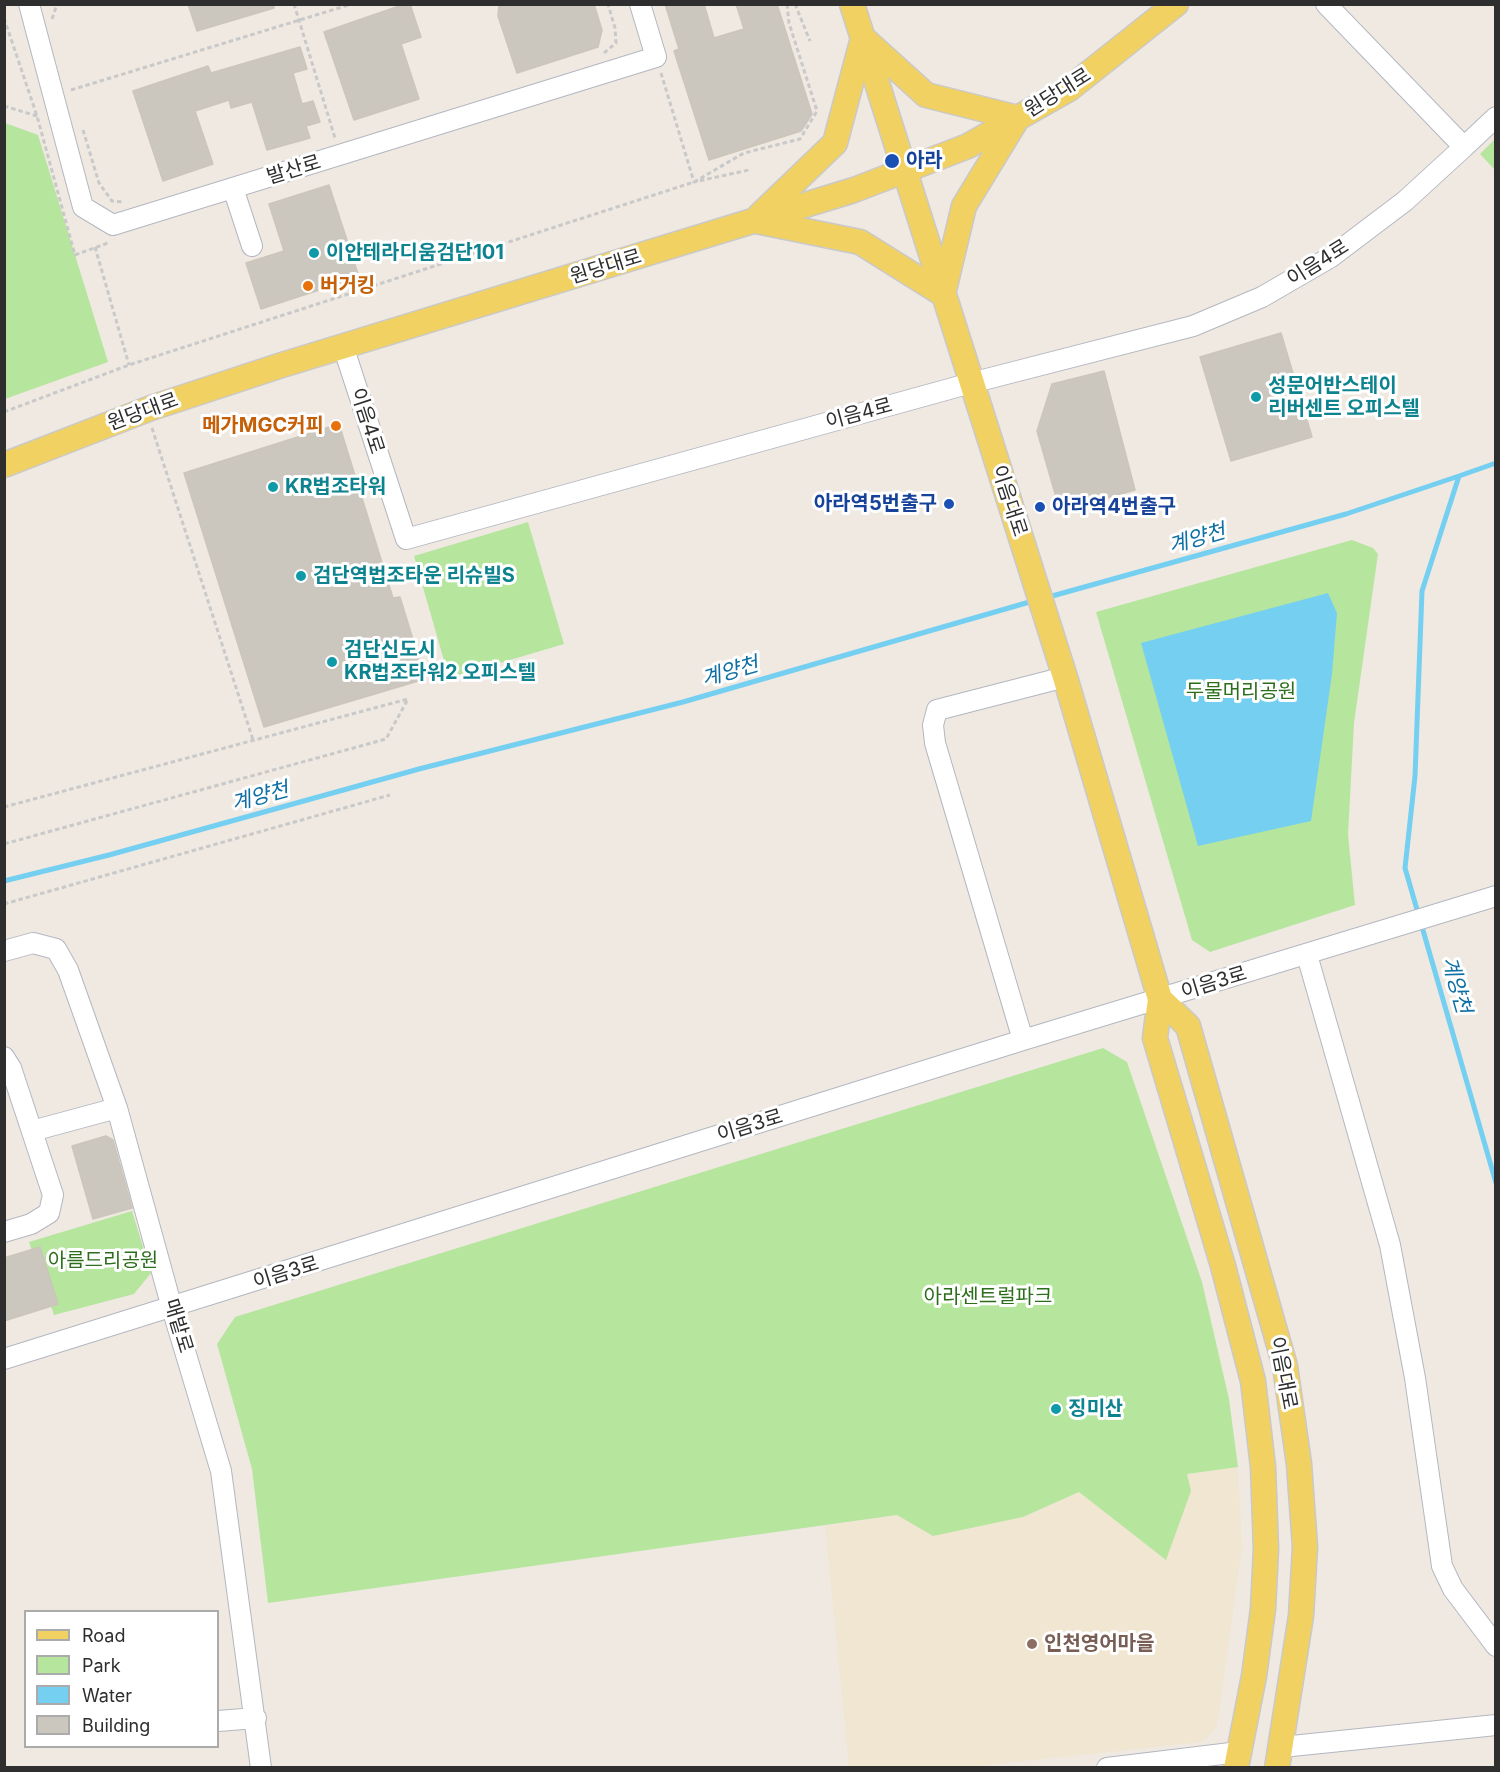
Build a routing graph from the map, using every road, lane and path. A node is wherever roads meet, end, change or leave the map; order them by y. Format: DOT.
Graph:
graph roads {
  1 [pos="29,4"];
  2 [pos="57,4"];
  3 [pos="294,4"];
  4 [pos="352,4"];
  5 [pos="608,4"];
  6 [pos="640,4"];
  7 [pos="787,4"];
  8 [pos="795,4"];
  9 [pos="852,4"];
  10 [pos="1176,4"];
  11 [pos="1326,4"];
  12 [pos="52,20"];
  13 [pos="298,21"];
  14 [pos="863,38"];
  15 [pos="810,41"];
  16 [pos="600,57"];
  17 [pos="656,57"];
  18 [pos="68,80"];
  19 [pos="71,90"];
  20 [pos="74,100"];
  21 [pos="4,106"];
  22 [pos="37,116"];
  23 [pos="1496,117"];
  24 [pos="1018,118"];
  25 [pos="80,121"];
  26 [pos="336,140"];
  27 [pos="1464,147"];
  28 [pos="749,170"];
  29 [pos="904,170"];
  30 [pos="694,182"];
  31 [pos="233,188"];
  32 [pos="129,202"];
  33 [pos="754,221"];
  34 [pos="252,246"];
  35 [pos="95,247"];
  36 [pos="943,294"];
  37 [pos="343,346"];
  38 [pos="129,365"];
  39 [pos="971,383"];
  40 [pos="147,410"];
  41 [pos="4,412"];
  42 [pos="4,465"];
  43 [pos="1065,677"];
  44 [pos="253,740"];
  45 [pos="390,795"];
  46 [pos="4,807"];
  47 [pos="4,844"];
  48 [pos="1488,899"];
  49 [pos="4,904"];
  50 [pos="4,951"];
  51 [pos="1307,955"];
  52 [pos="1160,999"];
  53 [pos="1023,1040"];
  54 [pos="4,1057"];
  55 [pos="117,1108"];
  56 [pos="32,1131"];
  57 [pos="4,1232"];
  58 [pos="172,1308"];
  59 [pos="4,1359"];
  60 [pos="1496,1646"];
  61 [pos="256,1718"];
  62 [pos="219,1721"];
  63 [pos="1496,1725"];
  64 [pos="1280,1757"];
  65 [pos="1238,1760"];
  66 [pos="261,1767"];
  67 [pos="1107,1767"];
  1 -- 31 [label="street, 발산로"];
  2 -- 12 [label="path"];
  3 -- 13 [label="path"];
  4 -- 13 [label="path"];
  5 -- 16 [label="path"];
  6 -- 17 [label="street"];
  7 -- 30 [label="path"];
  8 -- 15 [label="path"];
  9 -- 14 [label="main road, 이음대로"];
  10 -- 24 [label="main road, 원당대로"];
  11 -- 27 [label="street"];
  13 -- 19 [label="path"];
  13 -- 26 [label="path"];
  14 -- 24 [label="main road"];
  14 -- 29 [label="main road, 이음대로"];
  14 -- 33 [label="main road"];
  17 -- 30 [label="path"];
  17 -- 31 [label="street, 발산로"];
  18 -- 19 [label="path"];
  19 -- 20 [label="path"];
  21 -- 22 [label="path"];
  23 -- 27 [label="street, 이음4로"];
  24 -- 29 [label="main road, 원당대로"];
  24 -- 36 [label="main road"];
  25 -- 32 [label="path"];
  27 -- 39 [label="street, 이음4로"];
  28 -- 30 [label="path"];
  29 -- 33 [label="main road, 원당대로"];
  29 -- 36 [label="main road, 이음대로"];
  30 -- 38 [label="path"];
  31 -- 34 [label="street"];
  33 -- 36 [label="main road"];
  33 -- 37 [label="main road, 원당대로"];
  35 -- 38 [label="path"];
  36 -- 39 [label="main road, 이음대로"];
  37 -- 39 [label="street, 이음4로"];
  37 -- 40 [label="main road, 원당대로"];
  38 -- 41 [label="path"];
  39 -- 43 [label="main road, 이음대로"];
  40 -- 42 [label="main road, 원당대로"];
  40 -- 44 [label="path"];
  43 -- 52 [label="main road, 이음대로"];
  43 -- 53 [label="street"];
  44 -- 46 [label="path"];
  44 -- 47 [label="path"];
  45 -- 49 [label="path"];
  48 -- 51 [label="street, 이음3로"];
  50 -- 55 [label="street, 매밭로"];
  51 -- 52 [label="street, 이음3로"];
  51 -- 60 [label="street"];
  52 -- 53 [label="street, 이음3로"];
  52 -- 64 [label="main road, 이음대로"];
  52 -- 65 [label="main road, 이음대로"];
  53 -- 58 [label="street, 이음3로"];
  54 -- 56 [label="street"];
  55 -- 56 [label="street"];
  55 -- 58 [label="street, 매밭로"];
  56 -- 57 [label="street"];
  58 -- 59 [label="street, 이음3로"];
  58 -- 61 [label="street, 매밭로"];
  61 -- 62 [label="street"];
  61 -- 66 [label="street, 매밭로"];
  63 -- 64 [label="street"];
  65 -- 67 [label="street"];
}
